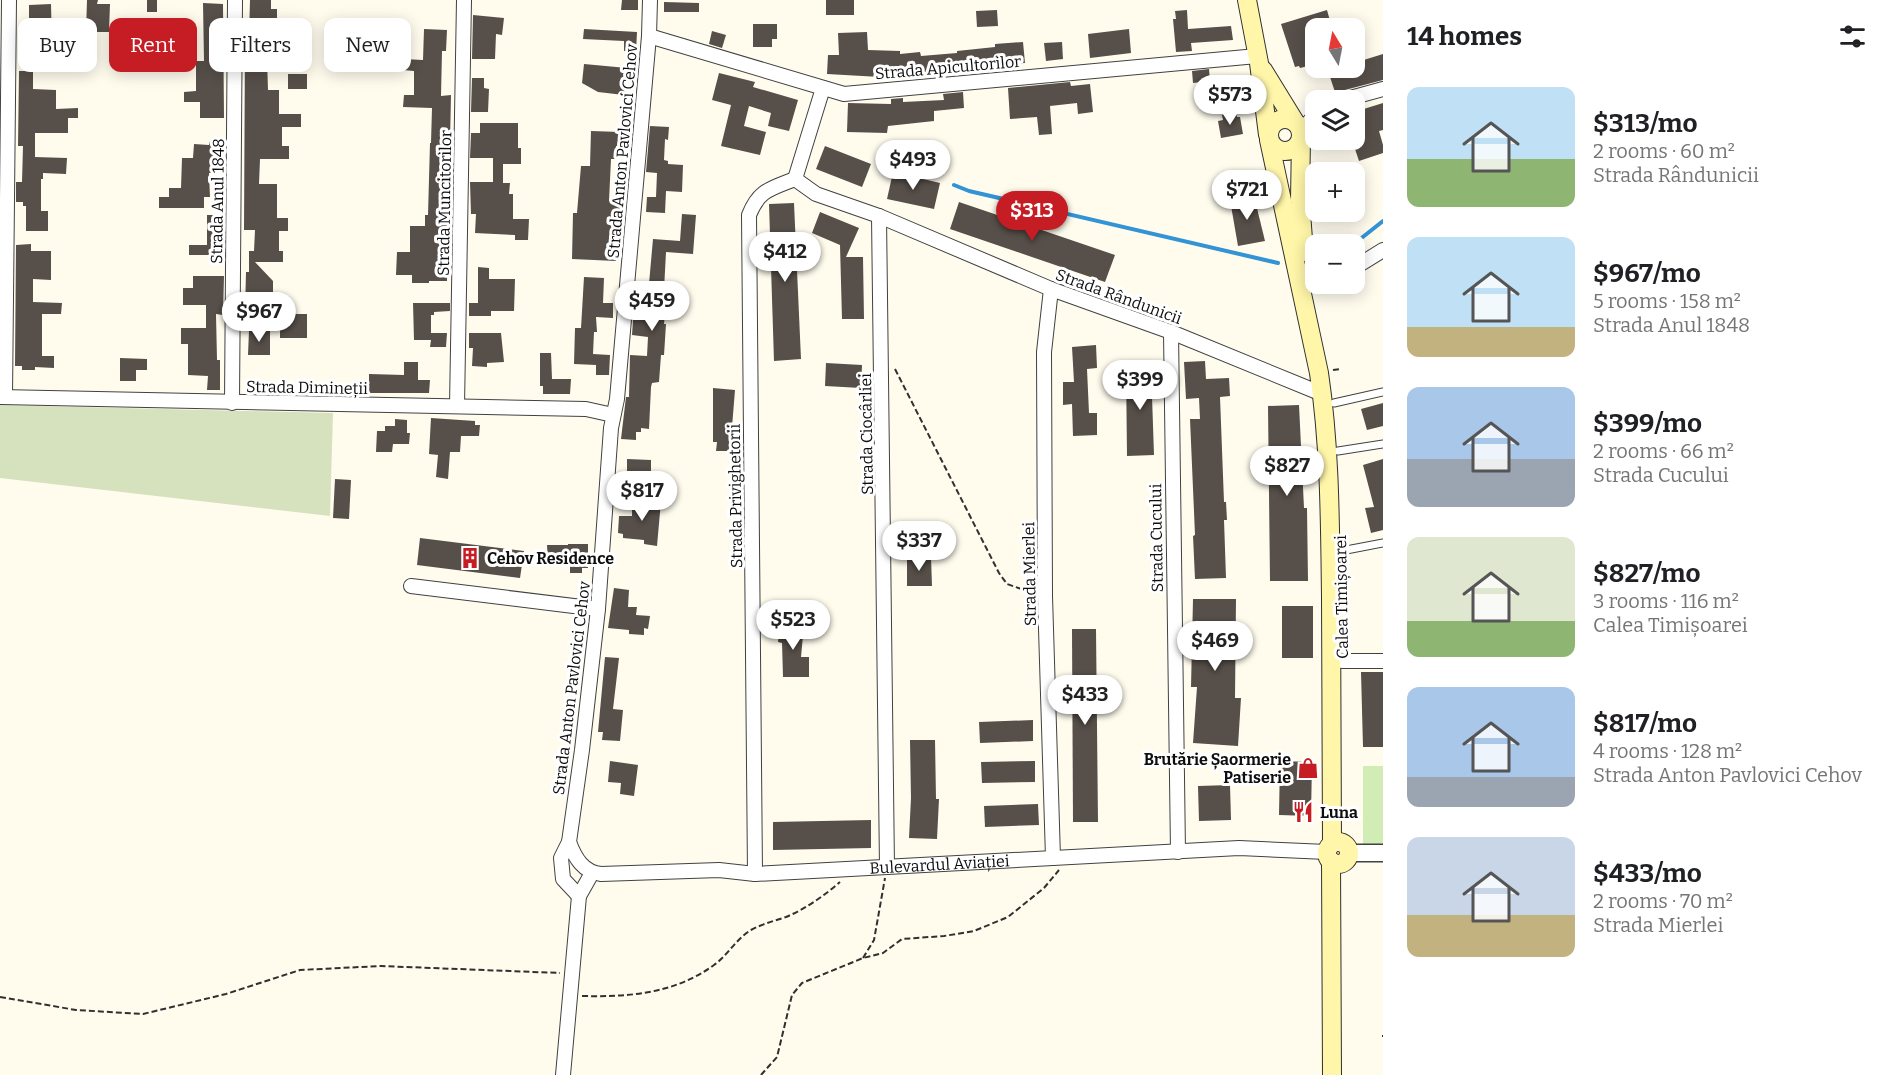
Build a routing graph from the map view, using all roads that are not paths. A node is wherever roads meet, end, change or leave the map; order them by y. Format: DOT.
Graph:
graph roads {
  1 [pos="9,0"];
  2 [pos="236,0"];
  3 [pos="464,0"];
  4 [pos="650,0"];
  5 [pos="1248,0"];
  6 [pos="649,36"];
  7 [pos="1258,59"];
  8 [pos="823,88"];
  9 [pos="1383,89"];
  10 [pos="1365,94"];
  11 [pos="1305,124"];
  12 [pos="1299,130"];
  13 [pos="1268,137"];
  14 [pos="795,179"];
  15 [pos="879,216"];
  16 [pos="1383,250"];
  17 [pos="1305,254"];
  18 [pos="1365,261"];
  19 [pos="1305,267"];
  20 [pos="1051,289"];
  21 [pos="1312,294"];
  22 [pos="1171,332"];
  23 [pos="1383,392"];
  24 [pos="2,397"];
  25 [pos="1328,397"];
  26 [pos="232,403"];
  27 [pos="457,406"];
  28 [pos="613,415"];
  29 [pos="1383,444"];
  30 [pos="1338,451"];
  31 [pos="1383,543"];
  32 [pos="1341,551"];
  33 [pos="411,586"];
  34 [pos="598,609"];
  35 [pos="1342,661"];
  36 [pos="1383,661"];
  37 [pos="568,842"];
  38 [pos="1178,852"];
  39 [pos="1337,853"];
  40 [pos="1383,853"];
  41 [pos="1053,858"];
  42 [pos="887,867"];
  43 [pos="592,873"];
  44 [pos="755,874"];
  45 [pos="579,896"];
  46 [pos="563,1075"];
  47 [pos="1332,1075"];
  48 [pos="1344,1075"];
  1 -- 24 [label="street"];
  2 -- 26 [label="street, Strada Anul 1848"];
  3 -- 27 [label="street, Strada Muncitorilor"];
  4 -- 6 [label="street, Strada Anton Pavlovici Cehov"];
  5 -- 7 [label="main road"];
  6 -- 8 [label="street, Strada Apicultorilor"];
  6 -- 28 [label="street, Strada Anton Pavlovici Cehov"];
  7 -- 8 [label="street, Strada Apicultorilor"];
  7 -- 12 [label="main road"];
  7 -- 13 [label="main road"];
  8 -- 14 [label="street"];
  9 -- 10 [label="street"];
  11 -- 12 [label="street"];
  12 -- 13 [label="main road"];
  12 -- 13 [label="main road"];
  12 -- 17 [label="main road"];
  13 -- 19 [label="main road"];
  14 -- 15 [label="street, Strada Rândunicii"];
  14 -- 44 [label="street, Strada Privighetorii"];
  15 -- 20 [label="street, Strada Rândunicii"];
  15 -- 42 [label="street, Strada Ciocârliei"];
  16 -- 18 [label="street"];
  20 -- 22 [label="street, Strada Rândunicii"];
  20 -- 41 [label="street, Strada Mierlei"];
  21 -- 25 [label="main road, Calea Timișoarei"];
  22 -- 25 [label="street, Strada Rândunicii"];
  22 -- 38 [label="street, Strada Cucului"];
  23 -- 25 [label="lane"];
  24 -- 26 [label="street, Strada Dimineții"];
  25 -- 30 [label="main road, Calea Timișoarei"];
  25 -- 39 [label="main road, Calea Timișoarei"];
  26 -- 27 [label="street, Strada Dimineții"];
  27 -- 28 [label="street, Strada Dimineții"];
  28 -- 34 [label="street, Strada Anton Pavlovici Cehov"];
  29 -- 30 [label="lane"];
  30 -- 32 [label="main road, Calea Timișoarei"];
  31 -- 32 [label="lane"];
  32 -- 35 [label="main road, Calea Timișoarei"];
  33 -- 34 [label="street"];
  34 -- 37 [label="street, Strada Anton Pavlovici Cehov"];
  35 -- 36 [label="street"];
  35 -- 39 [label="main road, Calea Timișoarei"];
  37 -- 43 [label="street"];
  37 -- 45 [label="street, Strada Anton Pavlovici Cehov"];
  38 -- 39 [label="street, Bulevardul Aviației"];
  38 -- 41 [label="street, Bulevardul Aviației"];
  39 -- 40 [label="street, Bulevardul Aviației"];
  39 -- 47 [label="main road, Calea Timișoarei"];
  39 -- 48 [label="main road, Calea Timișoarei"];
  41 -- 42 [label="street, Bulevardul Aviației"];
  42 -- 44 [label="street, Bulevardul Aviației"];
  43 -- 44 [label="street, Bulevardul Aviației"];
  43 -- 45 [label="street"];
  45 -- 46 [label="street"];
}
